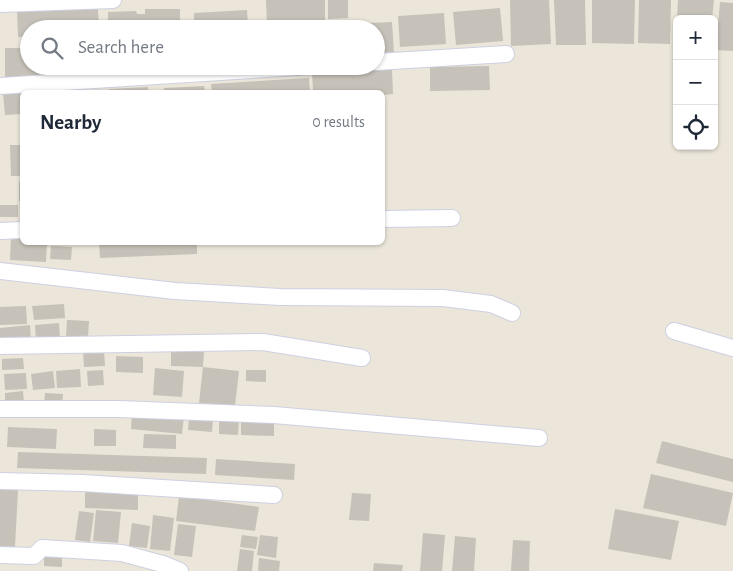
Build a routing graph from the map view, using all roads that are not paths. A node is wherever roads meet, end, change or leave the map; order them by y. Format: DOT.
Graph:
graph roads {
  1 [pos="113,0"];
  2 [pos="0,4"];
  3 [pos="506,54"];
  4 [pos="385,61"];
  5 [pos="172,75"];
  6 [pos="0,86"];
  7 [pos="452,218"];
  8 [pos="385,219"];
  9 [pos="20,230"];
  10 [pos="0,231"];
  11 [pos="0,271"];
  12 [pos="512,312"];
  13 [pos="674,332"];
  14 [pos="0,346"];
  15 [pos="733,348"];
  16 [pos="362,358"];
  17 [pos="0,409"];
  18 [pos="539,438"];
  19 [pos="0,481"];
  20 [pos="274,495"];
  21 [pos="0,554"];
  22 [pos="180,571"];
  1 -- 2 [label="street"];
  3 -- 4 [label="street"];
  5 -- 6 [label="street"];
  7 -- 8 [label="street"];
  9 -- 10 [label="street"];
  11 -- 12 [label="street"];
  13 -- 15 [label="street"];
  14 -- 16 [label="street"];
  17 -- 18 [label="street"];
  19 -- 20 [label="street"];
  21 -- 22 [label="street"];
}
